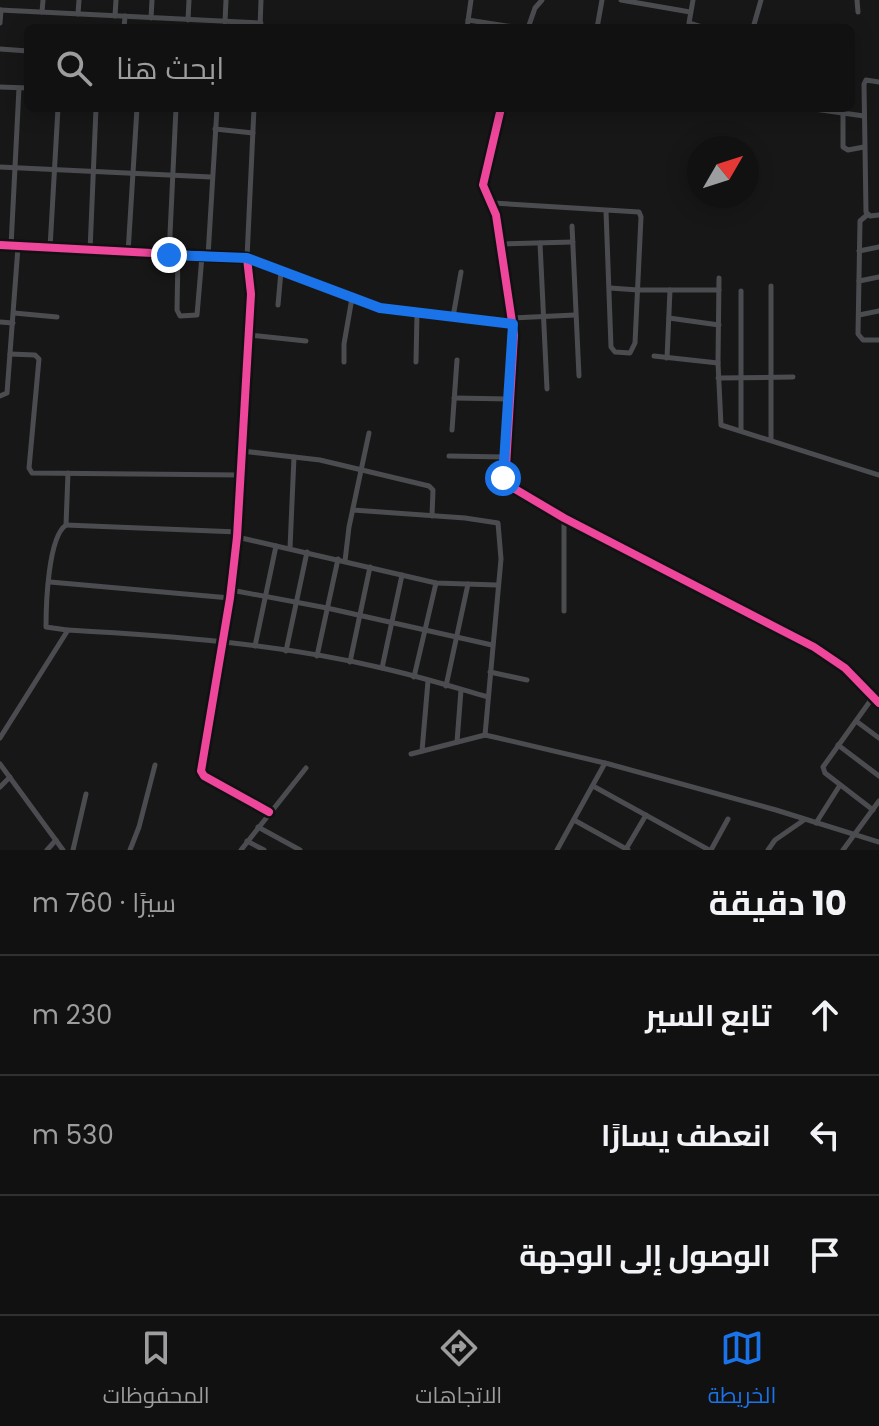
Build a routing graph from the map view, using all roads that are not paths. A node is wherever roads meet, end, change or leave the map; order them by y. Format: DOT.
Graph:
graph roads {
  1 [pos="7,0"];
  2 [pos="43,0"];
  3 [pos="79,0"];
  4 [pos="116,0"];
  5 [pos="152,0"];
  6 [pos="189,0"];
  7 [pos="226,0"];
  8 [pos="261,0"];
  9 [pos="471,0"];
  10 [pos="542,0"];
  11 [pos="602,0"];
  12 [pos="621,0"];
  13 [pos="693,0"];
  14 [pos="761,0"];
  15 [pos="857,0"];
  16 [pos="645,2"];
  17 [pos="2,10"];
  18 [pos="42,12"];
  19 [pos="690,12"];
  20 [pos="858,12"];
  21 [pos="78,14"];
  22 [pos="115,16"];
  23 [pos="125,16"];
  24 [pos="151,18"];
  25 [pos="188,20"];
  26 [pos="468,20"];
  27 [pos="0,23"];
  28 [pos="124,24"];
  29 [pos="222,24"];
  30 [pos="260,24"];
  31 [pos="468,24"];
  32 [pos="494,24"];
  33 [pos="529,24"];
  34 [pos="598,24"];
  35 [pos="692,24"];
  36 [pos="754,24"];
  37 [pos="0,49"];
  38 [pos="24,51"];
  39 [pos="879,82"];
  40 [pos="0,87"];
  41 [pos="19,88"];
  42 [pos="24,88"];
  43 [pos="58,112"];
  44 [pos="96,112"];
  45 [pos="137,112"];
  46 [pos="176,112"];
  47 [pos="217,112"];
  48 [pos="254,112"];
  49 [pos="500,112"];
  50 [pos="836,112"];
  51 [pos="843,113"];
  52 [pos="864,116"];
  53 [pos="215,129"];
  54 [pos="253,133"];
  55 [pos="864,147"];
  56 [pos="0,167"];
  57 [pos="14,167"];
  58 [pos="54,170"];
  59 [pos="93,172"];
  60 [pos="134,173"];
  61 [pos="172,175"];
  62 [pos="211,177"];
  63 [pos="493,203"];
  64 [pos="606,211"];
  65 [pos="868,215"];
  66 [pos="879,215"];
  67 [pos="572,226"];
  68 [pos="573,242"];
  69 [pos="540,243"];
  70 [pos="501,244"];
  71 [pos="0,245"];
  72 [pos="14,246"];
  73 [pos="879,247"];
  74 [pos="50,248"];
  75 [pos="90,251"];
  76 [pos="859,251"];
  77 [pos="128,253"];
  78 [pos="169,255"];
  79 [pos="178,255"];
  80 [pos="205,256"];
  81 [pos="247,258"];
  82 [pos="281,271"];
  83 [pos="461,272"];
  84 [pos="879,277"];
  85 [pos="719,278"];
  86 [pos="859,281"];
  87 [pos="771,286"];
  88 [pos="610,288"];
  89 [pos="638,290"];
  90 [pos="670,290"];
  91 [pos="719,290"];
  92 [pos="741,291"];
  93 [pos="352,298"];
  94 [pos="278,305"];
  95 [pos="879,311"];
  96 [pos="14,313"];
  97 [pos="417,313"];
  98 [pos="575,315"];
  99 [pos="859,315"];
  100 [pos="544,316"];
  101 [pos="57,317"];
  102 [pos="453,317"];
  103 [pos="669,318"];
  104 [pos="513,321"];
  105 [pos="0,322"];
  106 [pos="13,323"];
  107 [pos="719,325"];
  108 [pos="249,335"];
  109 [pos="879,340"];
  110 [pos="306,341"];
  111 [pos="10,354"];
  112 [pos="654,356"];
  113 [pos="667,358"];
  114 [pos="457,360"];
  115 [pos="344,362"];
  116 [pos="416,362"];
  117 [pos="718,363"];
  118 [pos="579,376"];
  119 [pos="793,377"];
  120 [pos="718,378"];
  121 [pos="739,378"];
  122 [pos="771,378"];
  123 [pos="547,389"];
  124 [pos="0,396"];
  125 [pos="454,398"];
  126 [pos="509,399"];
  127 [pos="452,430"];
  128 [pos="741,430"];
  129 [pos="369,433"];
  130 [pos="771,439"];
  131 [pos="242,451"];
  132 [pos="449,456"];
  133 [pos="294,457"];
  134 [pos="505,457"];
  135 [pos="362,469"];
  136 [pos="68,473"];
  137 [pos="241,475"];
  138 [pos="879,475"];
  139 [pos="353,510"];
  140 [pos="432,516"];
  141 [pos="564,518"];
  142 [pos="66,525"];
  143 [pos="238,535"];
  144 [pos="276,545"];
  145 [pos="290,548"];
  146 [pos="307,552"];
  147 [pos="342,560"];
  148 [pos="370,567"];
  149 [pos="402,575"];
  150 [pos="50,582"];
  151 [pos="436,583"];
  152 [pos="468,584"];
  153 [pos="497,585"];
  154 [pos="231,590"];
  155 [pos="265,596"];
  156 [pos="230,598"];
  157 [pos="296,602"];
  158 [pos="327,608"];
  159 [pos="564,611"];
  160 [pos="359,615"];
  161 [pos="392,622"];
  162 [pos="424,629"];
  163 [pos="67,630"];
  164 [pos="457,637"];
  165 [pos="223,642"];
  166 [pos="492,645"];
  167 [pos="255,646"];
  168 [pos="286,651"];
  169 [pos="317,656"];
  170 [pos="350,662"];
  171 [pos="382,668"];
  172 [pos="490,672"];
  173 [pos="414,677"];
  174 [pos="527,680"];
  175 [pos="428,681"];
  176 [pos="446,686"];
  177 [pos="461,690"];
  178 [pos="488,697"];
  179 [pos="873,697"];
  180 [pos="879,703"];
  181 [pos="856,721"];
  182 [pos="485,735"];
  183 [pos="0,738"];
  184 [pos="879,738"];
  185 [pos="457,742"];
  186 [pos="838,745"];
  187 [pos="422,751"];
  188 [pos="411,754"];
  189 [pos="605,763"];
  190 [pos="0,764"];
  191 [pos="155,765"];
  192 [pos="306,768"];
  193 [pos="879,776"];
  194 [pos="10,777"];
  195 [pos="840,785"];
  196 [pos="593,786"];
  197 [pos="0,787"];
  198 [pos="86,794"];
  199 [pos="879,801"];
  200 [pos="873,810"];
  201 [pos="269,812"];
  202 [pos="646,815"];
  203 [pos="728,819"];
  204 [pos="805,819"];
  205 [pos="574,820"];
  206 [pos="816,823"];
  207 [pos="258,827"];
  208 [pos="854,835"];
  209 [pos="56,840"];
  210 [pos="247,841"];
  211 [pos="879,842"];
  212 [pos="771,849"];
  213 [pos="47,850"];
  214 [pos="63,850"];
  215 [pos="73,850"];
  216 [pos="130,850"];
  217 [pos="241,850"];
  218 [pos="264,850"];
  219 [pos="300,850"];
  220 [pos="557,850"];
  221 [pos="627,850"];
  222 [pos="710,850"];
  223 [pos="843,850"];
  1 -- 17 [label="street"];
  2 -- 18 [label="street"];
  3 -- 21 [label="street"];
  4 -- 22 [label="street"];
  5 -- 24 [label="street"];
  6 -- 25 [label="street"];
  7 -- 29 [label="street"];
  8 -- 30 [label="street"];
  9 -- 26 [label="street"];
  10 -- 33 [label="street"];
  11 -- 34 [label="street"];
  12 -- 16 [label="street"];
  13 -- 19 [label="street"];
  14 -- 36 [label="street"];
  15 -- 20 [label="street"];
  16 -- 19 [label="street"];
  17 -- 18 [label="street"];
  17 -- 27 [label="street"];
  18 -- 21 [label="street"];
  19 -- 35 [label="street"];
  21 -- 22 [label="street"];
  22 -- 23 [label="street"];
  23 -- 24 [label="street"];
  23 -- 28 [label="street"];
  24 -- 25 [label="street"];
  25 -- 29 [label="street"];
  26 -- 31 [label="street"];
  26 -- 32 [label="street"];
  37 -- 38 [label="street"];
  39 -- 52 [label="street"];
  40 -- 41 [label="street"];
  41 -- 42 [label="street"];
  41 -- 57 [label="street"];
  43 -- 58 [label="street"];
  44 -- 59 [label="street"];
  45 -- 60 [label="street"];
  46 -- 61 [label="street"];
  47 -- 53 [label="street"];
  48 -- 54 [label="street"];
  49 -- 63 [label="street"];
  50 -- 51 [label="street"];
  51 -- 52 [label="street"];
  51 -- 55 [label="street"];
  52 -- 55 [label="street"];
  53 -- 54 [label="street"];
  53 -- 62 [label="street"];
  54 -- 81 [label="street"];
  55 -- 65 [label="street"];
  56 -- 57 [label="street"];
  57 -- 58 [label="street"];
  57 -- 72 [label="street"];
  58 -- 59 [label="street"];
  58 -- 74 [label="street"];
  59 -- 60 [label="street"];
  59 -- 75 [label="street"];
  60 -- 61 [label="street"];
  60 -- 77 [label="street"];
  61 -- 62 [label="street"];
  61 -- 78 [label="street"];
  62 -- 80 [label="street"];
  63 -- 64 [label="street"];
  63 -- 70 [label="street"];
  64 -- 88 [label="street"];
  64 -- 89 [label="street"];
  65 -- 66 [label="street"];
  65 -- 76 [label="street"];
  67 -- 68 [label="street"];
  68 -- 69 [label="street"];
  68 -- 98 [label="street"];
  69 -- 70 [label="street"];
  69 -- 100 [label="street"];
  70 -- 104 [label="street"];
  71 -- 72 [label="street"];
  72 -- 74 [label="street"];
  72 -- 96 [label="street"];
  73 -- 76 [label="street"];
  74 -- 75 [label="street"];
  75 -- 77 [label="street"];
  76 -- 86 [label="street"];
  77 -- 78 [label="street"];
  78 -- 79 [label="street"];
  79 -- 80 [label="street"];
  79 -- 80 [label="street"];
  80 -- 81 [label="street"];
  81 -- 82 [label="street"];
  81 -- 108 [label="street"];
  82 -- 93 [label="street"];
  82 -- 94 [label="street"];
  83 -- 102 [label="street"];
  84 -- 86 [label="street"];
  85 -- 91 [label="street"];
  86 -- 99 [label="street"];
  87 -- 122 [label="street"];
  88 -- 89 [label="street"];
  88 -- 89 [label="street"];
  89 -- 90 [label="street"];
  90 -- 91 [label="street"];
  90 -- 103 [label="street"];
  91 -- 107 [label="street"];
  92 -- 121 [label="street"];
  93 -- 97 [label="street"];
  93 -- 115 [label="street"];
  95 -- 99 [label="street"];
  96 -- 101 [label="street"];
  96 -- 106 [label="street"];
  97 -- 102 [label="street"];
  97 -- 116 [label="street"];
  98 -- 100 [label="street"];
  98 -- 118 [label="street"];
  99 -- 109 [label="street"];
  100 -- 104 [label="street"];
  100 -- 123 [label="street"];
  102 -- 104 [label="street"];
  103 -- 107 [label="street"];
  103 -- 113 [label="street"];
  104 -- 126 [label="street"];
  105 -- 106 [label="street"];
  106 -- 111 [label="street"];
  107 -- 117 [label="street"];
  108 -- 110 [label="street"];
  108 -- 131 [label="street"];
  111 -- 124 [label="street"];
  111 -- 136 [label="street"];
  112 -- 113 [label="street"];
  113 -- 117 [label="street"];
  114 -- 125 [label="street"];
  117 -- 120 [label="street"];
  119 -- 122 [label="street"];
  120 -- 121 [label="street"];
  120 -- 128 [label="street"];
  121 -- 122 [label="street"];
  121 -- 128 [label="street"];
  122 -- 130 [label="street"];
  125 -- 126 [label="street"];
  125 -- 127 [label="street"];
  126 -- 134 [label="street"];
  128 -- 130 [label="street"];
  129 -- 135 [label="street"];
  130 -- 138 [label="street"];
  131 -- 133 [label="street"];
  131 -- 137 [label="street"];
  132 -- 134 [label="street"];
  133 -- 135 [label="street"];
  133 -- 145 [label="street"];
  134 -- 141 [label="street"];
  135 -- 139 [label="street"];
  135 -- 140 [label="street"];
  136 -- 137 [label="street"];
  136 -- 142 [label="street"];
  137 -- 143 [label="street"];
  139 -- 140 [label="street"];
  139 -- 147 [label="street"];
  140 -- 153 [label="street"];
  141 -- 159 [label="street"];
  141 -- 179 [label="street"];
  142 -- 143 [label="street"];
  142 -- 150 [label="street"];
  143 -- 144 [label="street"];
  143 -- 154 [label="street"];
  144 -- 145 [label="street"];
  144 -- 155 [label="street"];
  145 -- 146 [label="street"];
  146 -- 147 [label="street"];
  146 -- 157 [label="street"];
  147 -- 148 [label="street"];
  147 -- 158 [label="street"];
  148 -- 149 [label="street"];
  148 -- 160 [label="street"];
  149 -- 151 [label="street"];
  149 -- 161 [label="street"];
  150 -- 156 [label="street"];
  150 -- 163 [label="street"];
  151 -- 152 [label="street"];
  151 -- 162 [label="street"];
  152 -- 153 [label="street"];
  152 -- 164 [label="street"];
  153 -- 166 [label="street"];
  154 -- 155 [label="street"];
  154 -- 156 [label="street"];
  155 -- 157 [label="street"];
  155 -- 167 [label="street"];
  156 -- 165 [label="street"];
  157 -- 158 [label="street"];
  157 -- 168 [label="street"];
  158 -- 160 [label="street"];
  158 -- 169 [label="street"];
  160 -- 161 [label="street"];
  160 -- 170 [label="street"];
  161 -- 162 [label="street"];
  161 -- 171 [label="street"];
  162 -- 164 [label="street"];
  162 -- 173 [label="street"];
  163 -- 165 [label="street"];
  163 -- 183 [label="street"];
  164 -- 166 [label="street"];
  164 -- 176 [label="street"];
  165 -- 167 [label="street"];
  165 -- 201 [label="street"];
  166 -- 172 [label="street"];
  167 -- 168 [label="street"];
  168 -- 169 [label="street"];
  169 -- 170 [label="street"];
  170 -- 171 [label="street"];
  171 -- 173 [label="street"];
  172 -- 174 [label="street"];
  172 -- 178 [label="street"];
  173 -- 175 [label="street"];
  175 -- 176 [label="street"];
  175 -- 187 [label="street"];
  176 -- 177 [label="street"];
  177 -- 178 [label="street"];
  177 -- 185 [label="street"];
  178 -- 182 [label="street"];
  179 -- 180 [label="street"];
  179 -- 181 [label="street"];
  181 -- 184 [label="street"];
  181 -- 186 [label="street"];
  182 -- 185 [label="street"];
  182 -- 189 [label="street"];
  185 -- 187 [label="street"];
  186 -- 193 [label="street"];
  186 -- 195 [label="street"];
  187 -- 188 [label="street"];
  189 -- 196 [label="street"];
  189 -- 204 [label="street"];
  190 -- 194 [label="street"];
  191 -- 216 [label="street"];
  192 -- 201 [label="street"];
  194 -- 197 [label="street"];
  194 -- 209 [label="street"];
  195 -- 200 [label="street"];
  195 -- 206 [label="street"];
  196 -- 202 [label="street"];
  196 -- 205 [label="street"];
  198 -- 215 [label="street"];
  199 -- 200 [label="street"];
  200 -- 208 [label="street"];
  201 -- 207 [label="street"];
  202 -- 221 [label="street"];
  202 -- 222 [label="street"];
  203 -- 222 [label="street"];
  204 -- 206 [label="street"];
  204 -- 212 [label="street"];
  205 -- 220 [label="street"];
  205 -- 221 [label="street"];
  206 -- 208 [label="street"];
  207 -- 210 [label="street"];
  207 -- 219 [label="street"];
  208 -- 211 [label="street"];
  208 -- 223 [label="street"];
  209 -- 213 [label="street"];
  209 -- 214 [label="street"];
  210 -- 217 [label="street"];
  210 -- 218 [label="street"];
}
